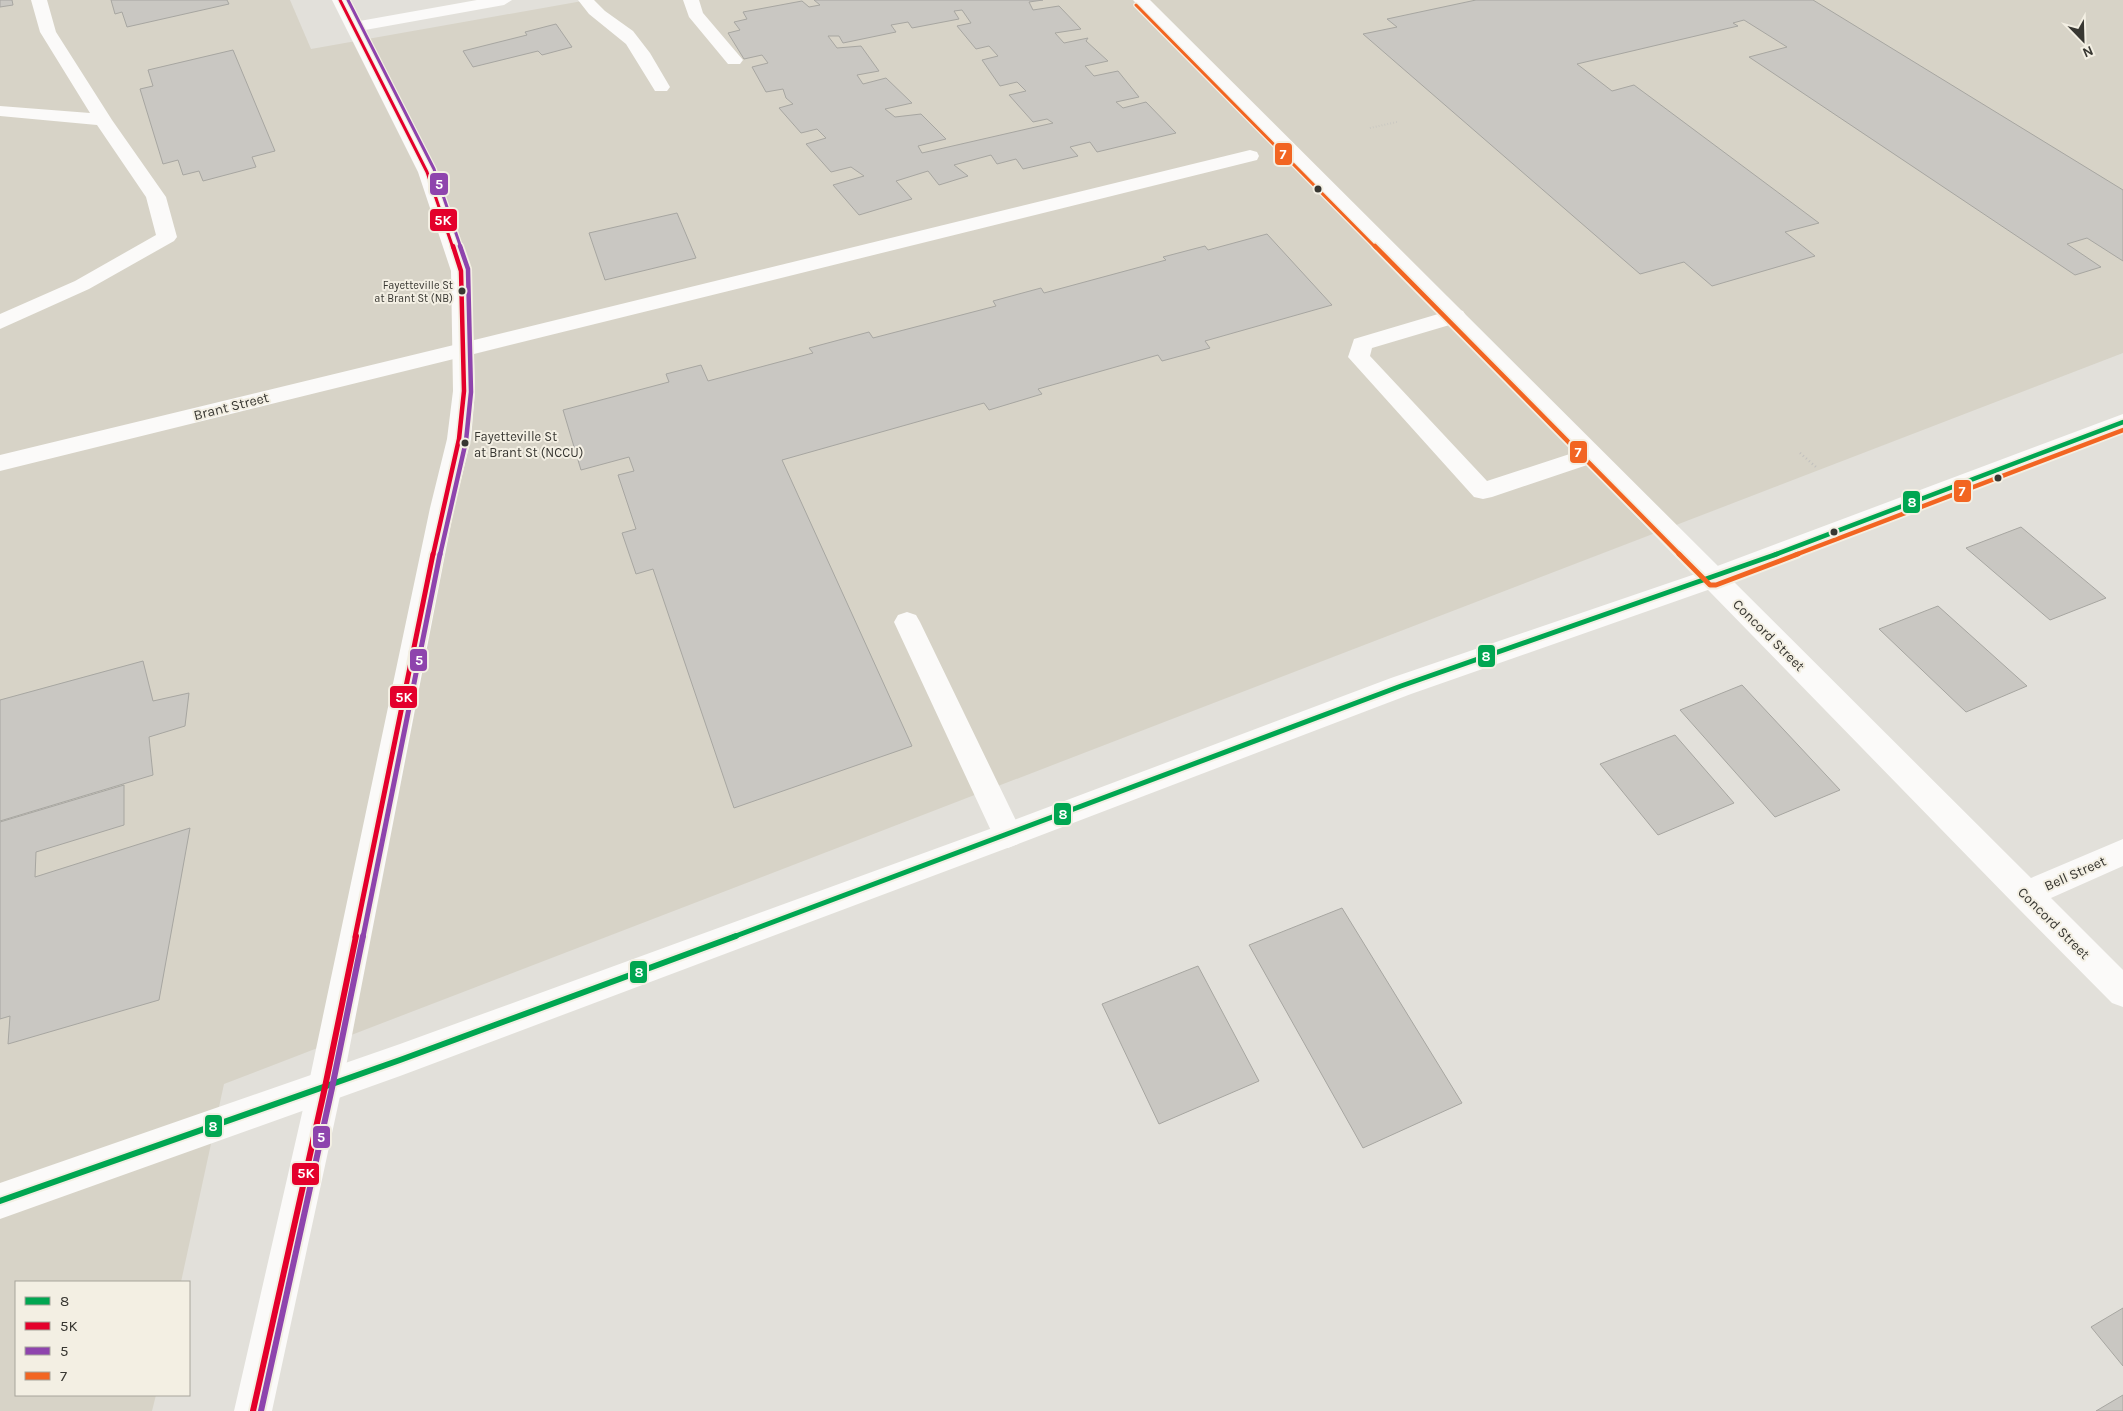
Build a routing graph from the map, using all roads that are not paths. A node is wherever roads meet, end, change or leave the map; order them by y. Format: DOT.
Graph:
graph roads {
  1 [pos="39,0"];
  2 [pos="340,0"];
  3 [pos="504,0"];
  4 [pos="586,0"];
  5 [pos="691,0"];
  6 [pos="1142,0"];
  7 [pos="354,27"];
  8 [pos="734,60"];
  9 [pos="661,87"];
  10 [pos="0,111"];
  11 [pos="103,120"];
  12 [pos="1250,156"];
  13 [pos="1455,316"];
  14 [pos="0,322"];
  15 [pos="462,350"];
  16 [pos="2123,422"];
  17 [pos="1591,455"];
  18 [pos="0,463"];
  19 [pos="1713,578"];
  20 [pos="906,622"];
  21 [pos="1008,835"];
  22 [pos="2123,852"];
  23 [pos="2026,895"];
  24 [pos="2123,992"];
  25 [pos="325,1087"];
  26 [pos="0,1201"];
  27 [pos="253,1411"];
  1 -- 11 [label="street"];
  2 -- 7 [label="street"];
  3 -- 7 [label="street"];
  4 -- 9 [label="street"];
  5 -- 8 [label="street"];
  6 -- 13 [label="street, Concord Street"];
  7 -- 15 [label="street"];
  10 -- 11 [label="street"];
  11 -- 14 [label="street"];
  12 -- 15 [label="street, Brant Street"];
  13 -- 17 [label="street, Concord Street"];
  13 -- 17 [label="street"];
  15 -- 18 [label="street, Brant Street"];
  15 -- 25 [label="street"];
  16 -- 19 [label="street"];
  17 -- 19 [label="street, Concord Street"];
  19 -- 21 [label="street"];
  19 -- 23 [label="street, Concord Street"];
  20 -- 21 [label="street"];
  21 -- 25 [label="street"];
  22 -- 23 [label="street, Bell Street"];
  23 -- 24 [label="street, Concord Street"];
  25 -- 26 [label="street"];
  25 -- 27 [label="street"];
}
